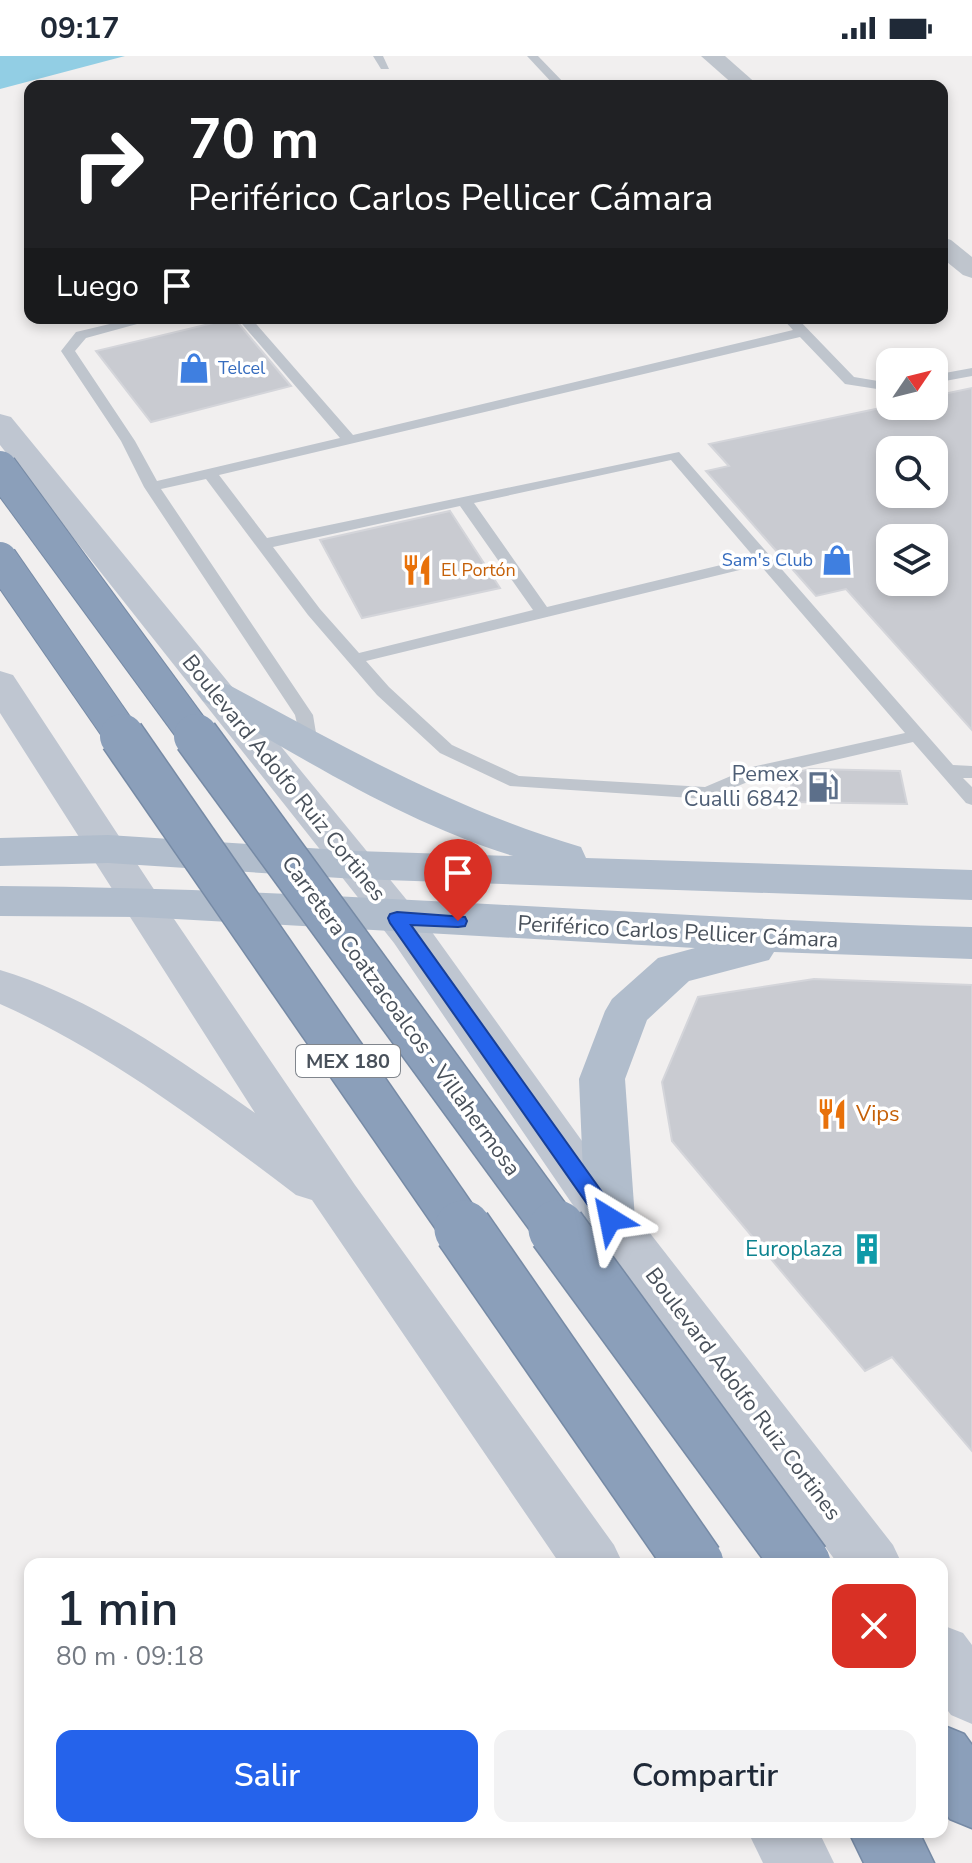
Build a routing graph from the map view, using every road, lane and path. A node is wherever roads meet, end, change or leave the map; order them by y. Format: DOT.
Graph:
graph roads {
  1 [pos="378,56"];
  2 [pos="532,56"];
  3 [pos="712,56"];
  4 [pos="385,67"];
  5 [pos="555,80"];
  6 [pos="741,80"];
  7 [pos="948,250"];
  8 [pos="972,270"];
  9 [pos="127,324"];
  10 [pos="249,324"];
  11 [pos="795,324"];
  12 [pos="803,332"];
  13 [pos="972,372"];
  14 [pos="948,376"];
  15 [pos="876,385"];
  16 [pos="0,424"];
  17 [pos="349,439"];
  18 [pos="0,468"];
  19 [pos="209,472"];
  20 [pos="152,487"];
  21 [pos="464,500"];
  22 [pos="263,544"];
  23 [pos="0,559"];
  24 [pos="764,559"];
  25 [pos="543,613"];
  26 [pos="355,659"];
  27 [pos="0,683"];
  28 [pos="216,693"];
  29 [pos="917,736"];
  30 [pos="309,745"];
  31 [pos="948,771"];
  32 [pos="972,772"];
  33 [pos="972,799"];
  34 [pos="108,849"];
  35 [pos="0,852"];
  36 [pos="356,865"];
  37 [pos="618,874"];
  38 [pos="972,885"];
  39 [pos="140,902"];
  40 [pos="10,903"];
  41 [pos="397,918"];
  42 [pos="797,938"];
  43 [pos="972,943"];
  44 [pos="0,986"];
  45 [pos="338,1199"];
  46 [pos="610,1219"];
  47 [pos="590,1558"];
  48 [pos="691,1558"];
  49 [pos="798,1558"];
  50 [pos="868,1558"];
  51 [pos="948,1662"];
  52 [pos="972,1694"];
  53 [pos="948,1764"];
  54 [pos="972,1797"];
  55 [pos="784,1838"];
  56 [pos="885,1838"];
  57 [pos="802,1863"];
  58 [pos="902,1863"];
  1 -- 4 [label="lane"];
  2 -- 5 [label="lane"];
  3 -- 6 [label="street"];
  7 -- 8 [label="street"];
  9 -- 20 [label="lane"];
  10 -- 17 [label="lane"];
  11 -- 12 [label="lane"];
  12 -- 15 [label="lane"];
  12 -- 17 [label="lane"];
  13 -- 14 [label="lane"];
  16 -- 28 [label="street, Boulevard Adolfo Ruiz Cortines"];
  17 -- 19 [label="lane"];
  18 -- 49 [label="highway, Carretera Coatzacoalcos - Villahermosa / MEX 180, bridge"];
  19 -- 20 [label="lane"];
  19 -- 22 [label="lane"];
  20 -- 30 [label="lane"];
  21 -- 22 [label="lane"];
  21 -- 24 [label="lane"];
  21 -- 25 [label="lane"];
  22 -- 26 [label="lane"];
  23 -- 48 [label="highway, MEX 180, bridge"];
  24 -- 25 [label="lane"];
  24 -- 29 [label="lane"];
  25 -- 26 [label="lane"];
  26 -- 29 [label="lane"];
  27 -- 34 [label="street"];
  28 -- 30 [label="main road"];
  28 -- 36 [label="street, Boulevard Adolfo Ruiz Cortines"];
  29 -- 31 [label="lane"];
  30 -- 37 [label="main road"];
  31 -- 32 [label="lane"];
  31 -- 33 [label="lane"];
  34 -- 35 [label="main road"];
  34 -- 36 [label="main road"];
  34 -- 39 [label="street"];
  36 -- 37 [label="main road"];
  36 -- 41 [label="street, Boulevard Adolfo Ruiz Cortines"];
  37 -- 38 [label="main road"];
  39 -- 40 [label="main road, Periférico Carlos Pellicer Cámara"];
  39 -- 41 [label="main road, Periférico Carlos Pellicer Cámara"];
  39 -- 45 [label="street"];
  41 -- 42 [label="main road, Periférico Carlos Pellicer Cámara"];
  41 -- 46 [label="street, Boulevard Adolfo Ruiz Cortines"];
  42 -- 43 [label="main road, Periférico Carlos Pellicer Cámara"];
  42 -- 46 [label="main road"];
  44 -- 45 [label="street"];
  45 -- 47 [label="street"];
  46 -- 50 [label="street, Boulevard Adolfo Ruiz Cortines"];
  51 -- 52 [label="street"];
  53 -- 54 [label="highway"];
  55 -- 57 [label="street"];
  56 -- 58 [label="highway"];
}
